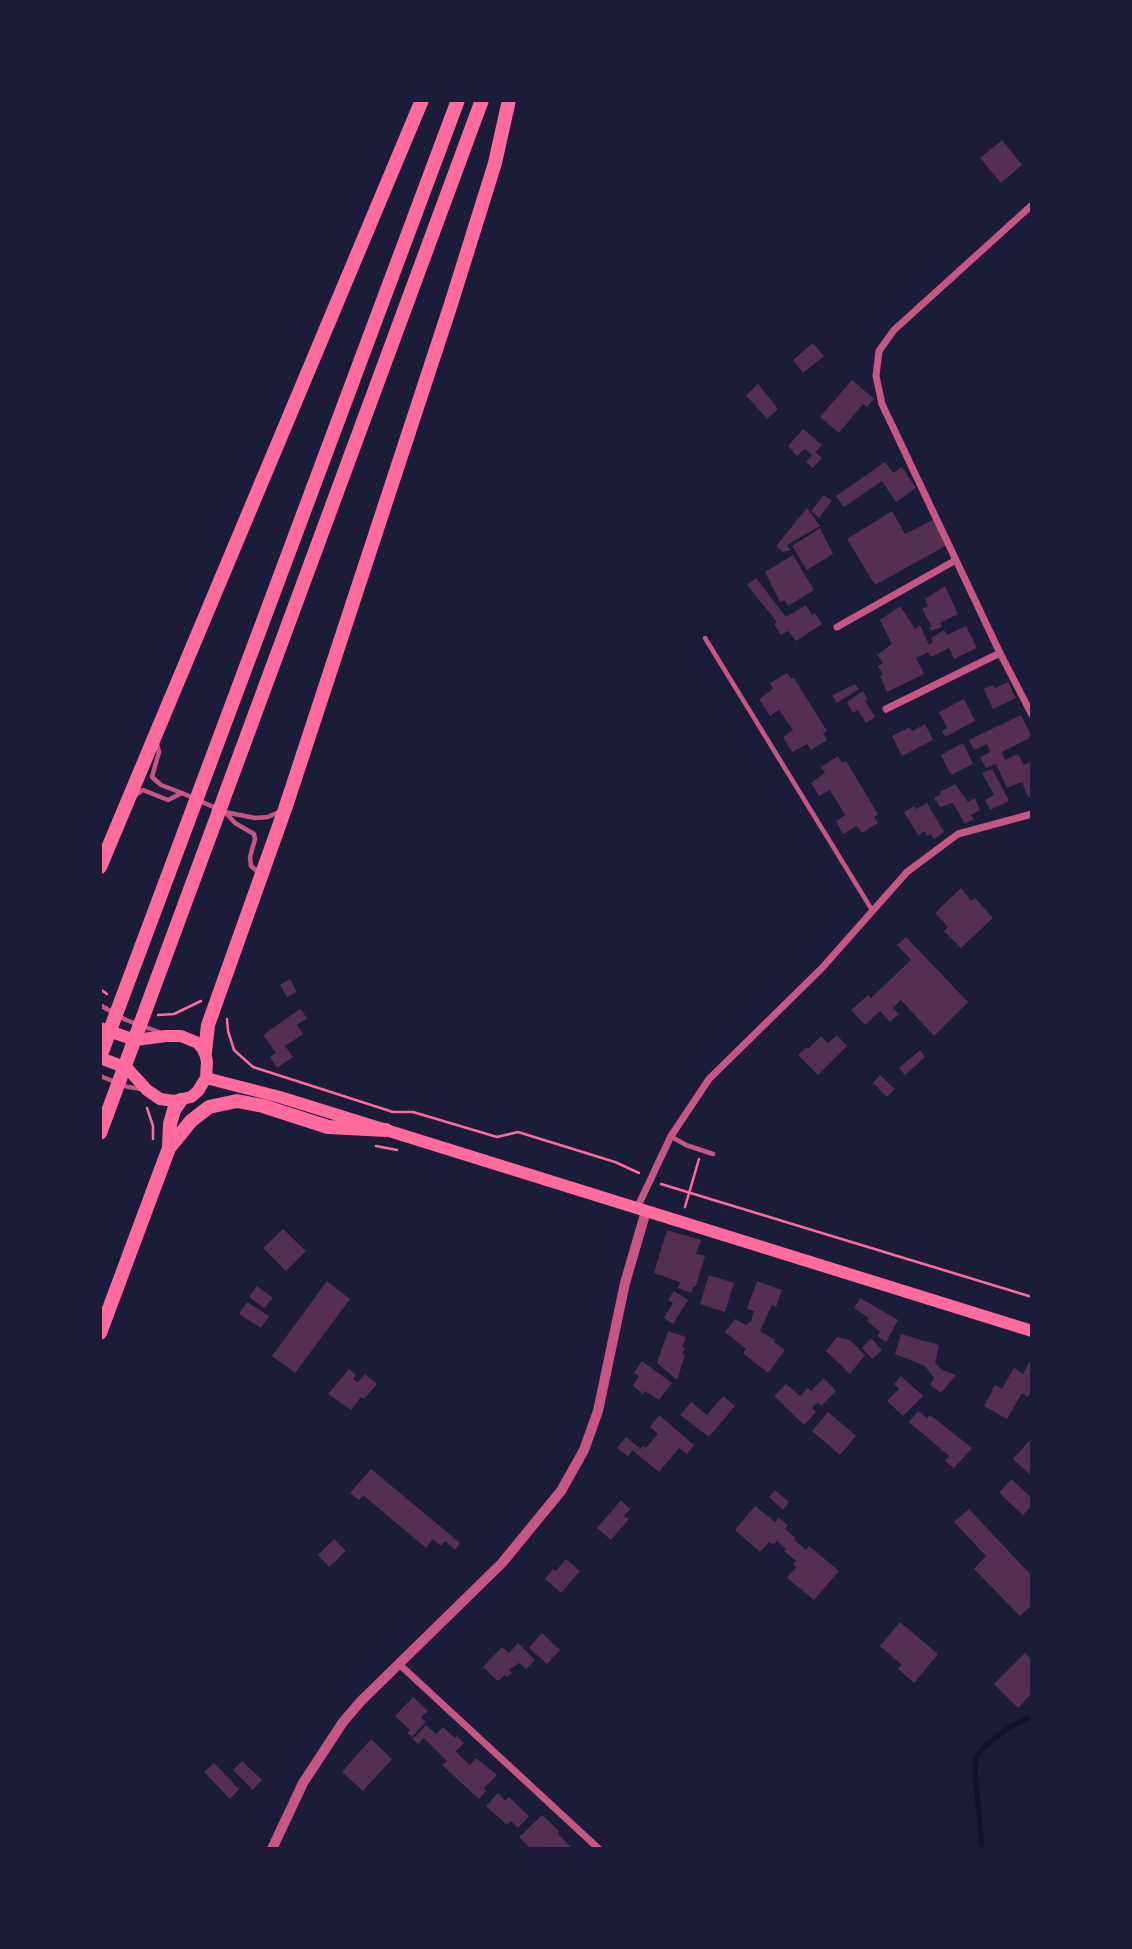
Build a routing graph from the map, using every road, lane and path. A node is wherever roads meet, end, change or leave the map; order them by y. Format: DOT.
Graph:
graph roads {
  1 [pos="422,100"];
  2 [pos="458,100"];
  3 [pos="482,100"];
  4 [pos="509,100"];
  5 [pos="1032,205"];
  6 [pos="956,560"];
  7 [pos="838,627"];
  8 [pos="705,638"];
  9 [pos="1000,653"];
  10 [pos="886,709"];
  11 [pos="1032,715"];
  12 [pos="157,731"];
  13 [pos="182,793"];
  14 [pos="285,809"];
  15 [pos="124,811"];
  16 [pos="225,812"];
  17 [pos="1032,814"];
  18 [pos="100,867"];
  19 [pos="262,875"];
  20 [pos="873,911"];
  21 [pos="199,1001"];
  22 [pos="100,1005"];
  23 [pos="190,1005"];
  24 [pos="227,1014"];
  25 [pos="100,1028"];
  26 [pos="166,1035"];
  27 [pos="205,1052"];
  28 [pos="100,1058"];
  29 [pos="100,1076"];
  30 [pos="206,1079"];
  31 [pos="147,1090"];
  32 [pos="181,1100"];
  33 [pos="146,1105"];
  34 [pos="386,1130"];
  35 [pos="100,1133"];
  36 [pos="671,1136"];
  37 [pos="153,1145"];
  38 [pos="169,1148"];
  39 [pos="701,1150"];
  40 [pos="713,1154"];
  41 [pos="638,1173"];
  42 [pos="658,1182"];
  43 [pos="689,1194"];
  44 [pos="641,1209"];
  45 [pos="1032,1297"];
  46 [pos="1032,1331"];
  47 [pos="100,1333"];
  48 [pos="399,1664"];
  49 [pos="272,1849"];
  50 [pos="599,1849"];
  1 -- 12 [label="highway"];
  2 -- 28 [label="highway"];
  3 -- 35 [label="highway"];
  4 -- 14 [label="highway"];
  5 -- 6 [label="street"];
  6 -- 7 [label="street"];
  6 -- 9 [label="street"];
  8 -- 20 [label="lane"];
  9 -- 10 [label="street"];
  9 -- 11 [label="street"];
  12 -- 13 [label="lane"];
  12 -- 15 [label="highway"];
  13 -- 15 [label="lane"];
  13 -- 16 [label="lane"];
  14 -- 16 [label="lane"];
  14 -- 19 [label="highway"];
  15 -- 18 [label="highway"];
  16 -- 19 [label="lane"];
  17 -- 20 [label="street"];
  19 -- 27 [label="highway"];
  20 -- 36 [label="street"];
  21 -- 23 [label="path"];
  22 -- 26 [label="lane"];
  24 -- 41 [label="path"];
  25 -- 26 [label="main road"];
  26 -- 27 [label="main road"];
  27 -- 30 [label="main road"];
  28 -- 31 [label="main road"];
  29 -- 31 [label="lane"];
  30 -- 32 [label="main road"];
  30 -- 34 [label="main road"];
  31 -- 32 [label="main road"];
  32 -- 38 [label="highway"];
  33 -- 37 [label="path"];
  34 -- 38 [label="highway"];
  34 -- 44 [label="main road"];
  36 -- 39 [label="lane"];
  36 -- 44 [label="street"];
  38 -- 47 [label="highway"];
  39 -- 40 [label="lane"];
  39 -- 43 [label="path"];
  42 -- 43 [label="path"];
  43 -- 45 [label="path"];
  44 -- 46 [label="main road"];
  44 -- 48 [label="street"];
  48 -- 49 [label="street"];
  48 -- 50 [label="street"];
}
